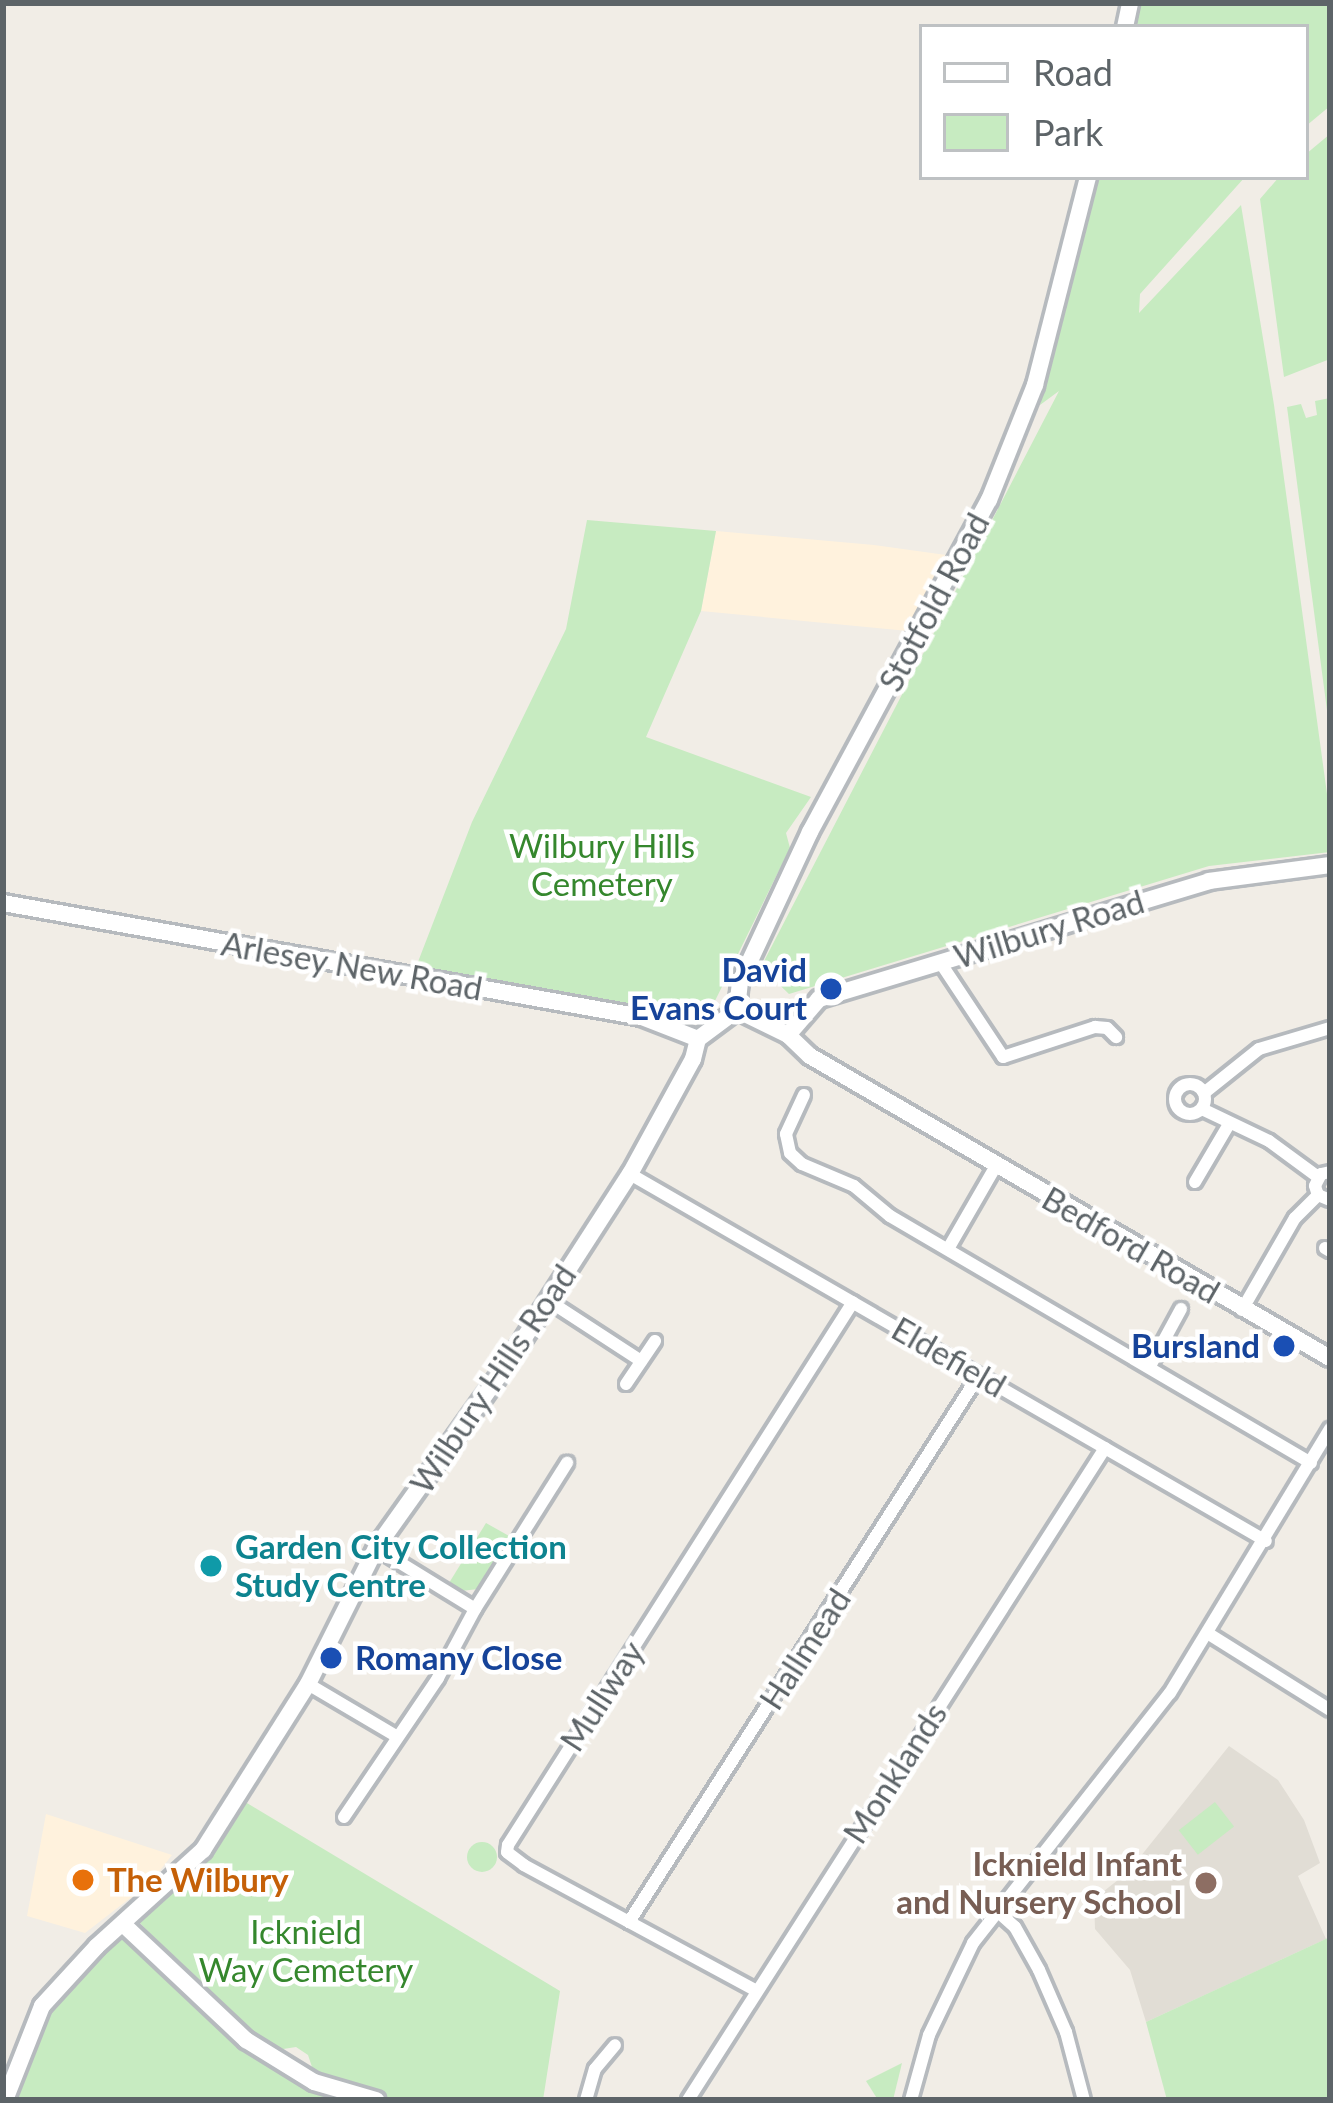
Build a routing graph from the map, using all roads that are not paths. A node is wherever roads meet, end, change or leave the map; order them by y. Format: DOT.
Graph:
graph roads {
  1 [pos="1087,180"];
  2 [pos="1330,865"];
  3 [pos="3,903"];
  4 [pos="940,962"];
  5 [pos="737,1010"];
  6 [pos="1330,1028"];
  7 [pos="788,1035"];
  8 [pos="1116,1037"];
  9 [pos="698,1039"];
  10 [pos="1204,1093"];
  11 [pos="803,1095"];
  12 [pos="1202,1109"];
  13 [pos="1228,1124"];
  14 [pos="996,1166"];
  15 [pos="630,1174"];
  16 [pos="1324,1174"];
  17 [pos="1196,1182"];
  18 [pos="1324,1197"];
  19 [pos="947,1249"];
  20 [pos="549,1301"];
  21 [pos="853,1302"];
  22 [pos="1181,1310"];
  23 [pos="1242,1310"];
  24 [pos="655,1341"];
  25 [pos="1330,1358"];
  26 [pos="641,1361"];
  27 [pos="1150,1366"];
  28 [pos="979,1375"];
  29 [pos="626,1384"];
  30 [pos="1330,1429"];
  31 [pos="1105,1448"];
  32 [pos="567,1462"];
  33 [pos="1311,1462"];
  34 [pos="1266,1541"];
  35 [pos="376,1548"];
  36 [pos="475,1609"];
  37 [pos="1209,1634"];
  38 [pos="308,1684"];
  39 [pos="1330,1710"];
  40 [pos="396,1736"];
  41 [pos="344,1817"];
  42 [pos="996,1910"];
  43 [pos="629,1922"];
  44 [pos="124,1924"];
  45 [pos="755,1990"];
  46 [pos="615,2044"];
  47 [pos="5,2100"];
  48 [pos="376,2100"];
  49 [pos="586,2100"];
  50 [pos="688,2100"];
  51 [pos="911,2100"];
  52 [pos="1084,2100"];
  1 -- 5 [label="street, Stotfold Road"];
  2 -- 4 [label="street, Wilbury Road"];
  3 -- 9 [label="street, Arlesey New Road"];
  4 -- 7 [label="street, Wilbury Road"];
  4 -- 8 [label="street"];
  5 -- 7 [label="street, Bedford Road"];
  5 -- 9 [label="street, Wilbury Hills Road"];
  6 -- 10 [label="street"];
  7 -- 14 [label="street, Bedford Road"];
  9 -- 15 [label="street, Wilbury Hills Road"];
  10 -- 12 [label="street"];
  10 -- 12 [label="street"];
  11 -- 19 [label="street"];
  12 -- 13 [label="street"];
  13 -- 16 [label="street"];
  13 -- 17 [label="street"];
  14 -- 19 [label="street"];
  14 -- 23 [label="street, Bedford Road"];
  15 -- 20 [label="street, Wilbury Hills Road"];
  15 -- 21 [label="street, Eldefield"];
  16 -- 18 [label="street"];
  18 -- 23 [label="street"];
  19 -- 27 [label="street"];
  20 -- 26 [label="street"];
  20 -- 35 [label="street, Wilbury Hills Road"];
  21 -- 28 [label="street, Eldefield"];
  21 -- 43 [label="street, Mullway"];
  22 -- 27 [label="street, Bedford Road"];
  23 -- 25 [label="street, Bedford Road"];
  24 -- 26 [label="street"];
  26 -- 29 [label="street"];
  27 -- 33 [label="street"];
  28 -- 31 [label="street, Eldefield"];
  28 -- 43 [label="street, Hallmead"];
  30 -- 33 [label="street"];
  31 -- 34 [label="street, Eldefield"];
  31 -- 45 [label="street, Monklands"];
  32 -- 36 [label="street"];
  33 -- 34 [label="street"];
  34 -- 37 [label="street"];
  35 -- 36 [label="street"];
  35 -- 38 [label="street, Wilbury Hills Road"];
  36 -- 40 [label="street"];
  37 -- 39 [label="street"];
  37 -- 42 [label="street"];
  38 -- 40 [label="street"];
  38 -- 44 [label="street, Wilbury Hills Road"];
  40 -- 41 [label="street"];
  42 -- 51 [label="street"];
  42 -- 52 [label="street"];
  43 -- 45 [label="street, Mullway"];
  44 -- 47 [label="street"];
  44 -- 48 [label="street"];
  45 -- 50 [label="street, Monklands"];
  46 -- 49 [label="street"];
}
